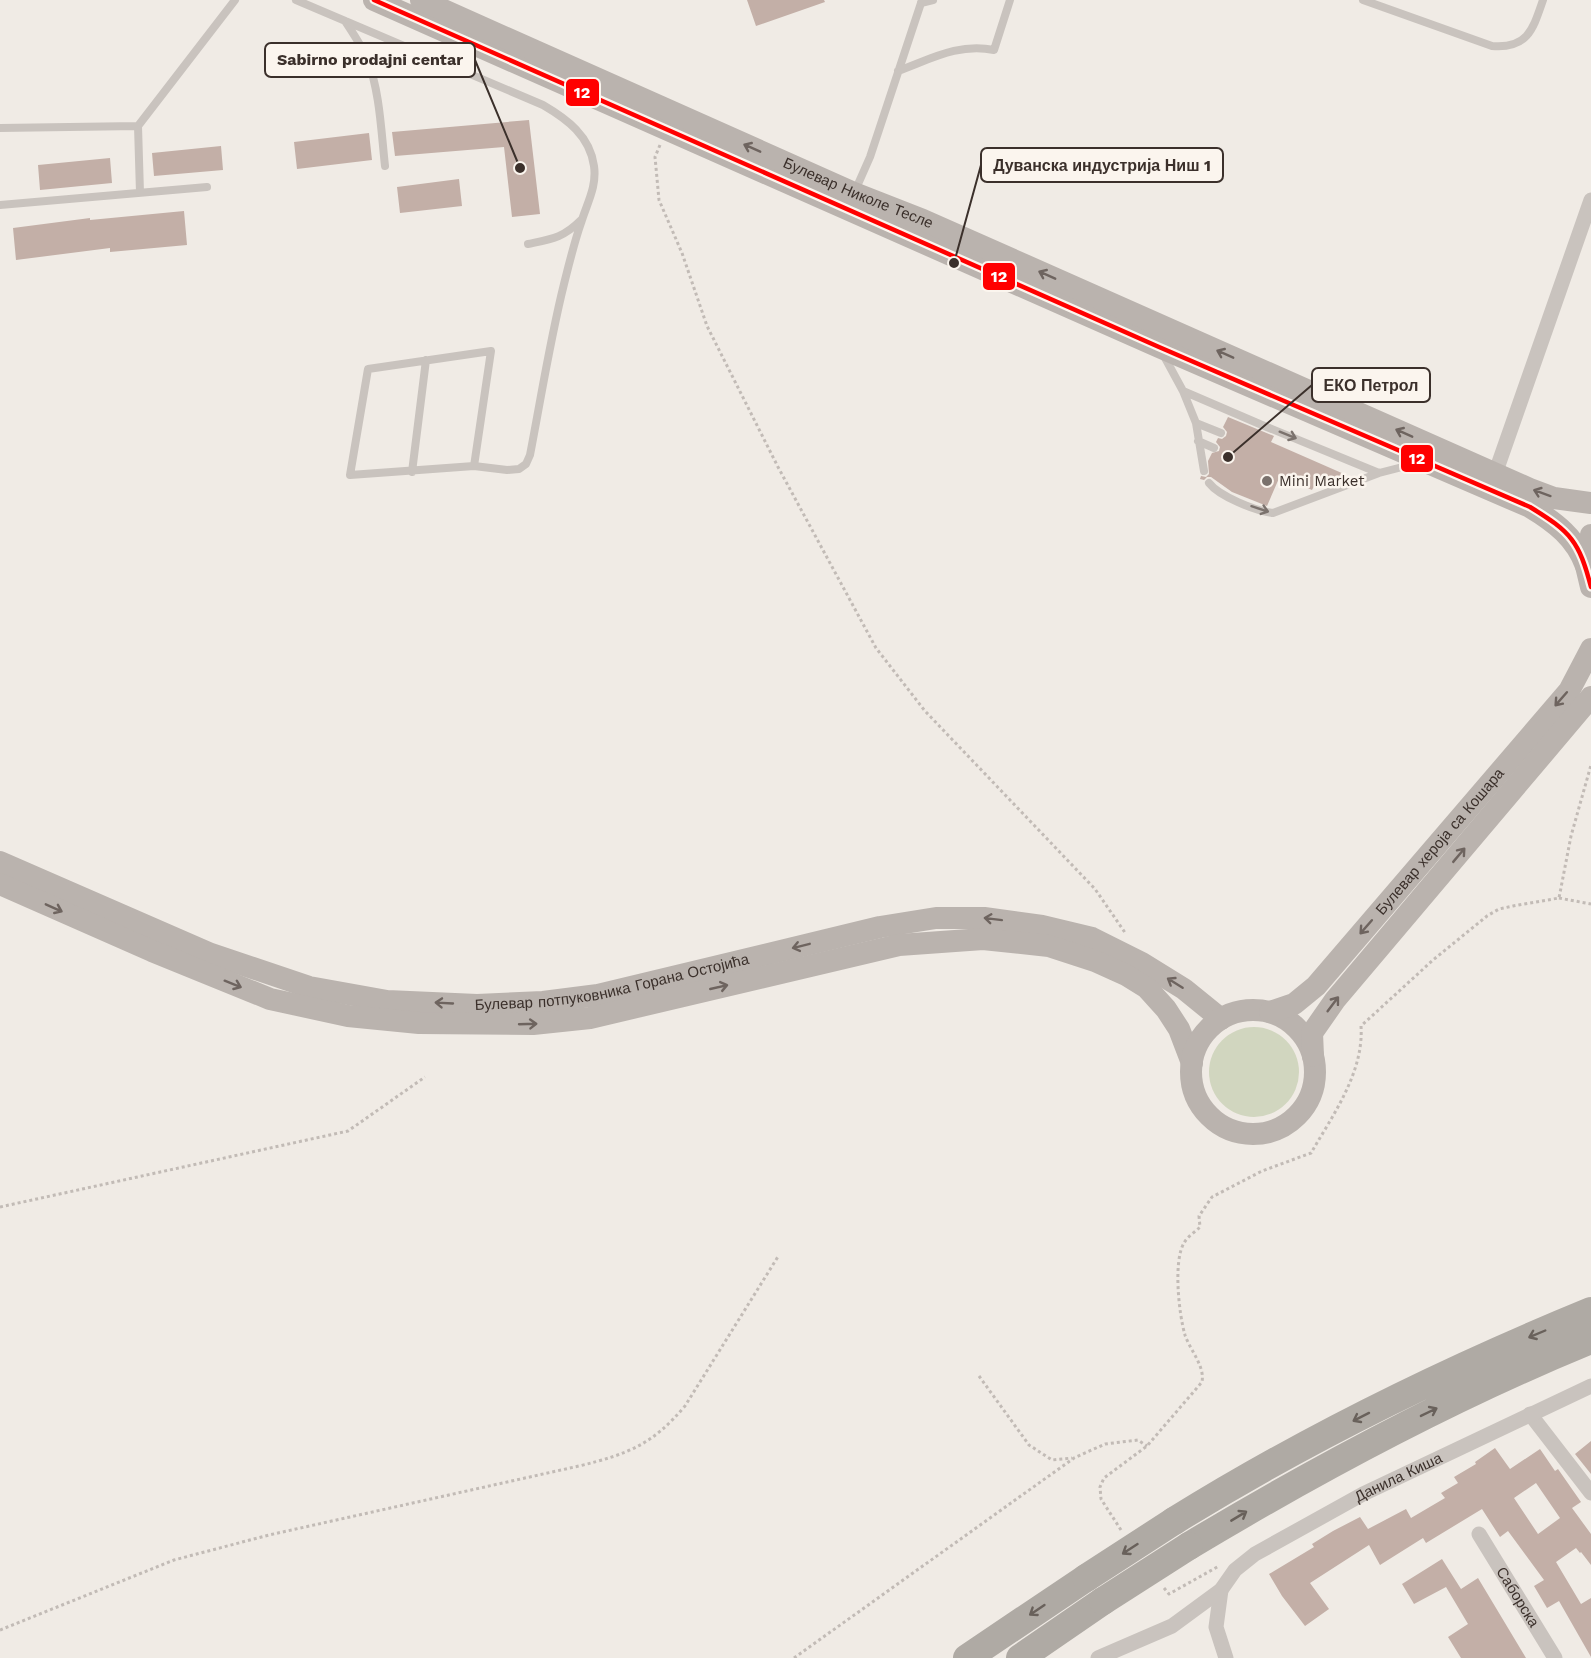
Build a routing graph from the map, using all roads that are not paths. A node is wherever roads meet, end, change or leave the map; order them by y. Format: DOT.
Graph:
graph roads {
  1 [pos="234,0"];
  2 [pos="296,0"];
  3 [pos="374,0"];
  4 [pos="421,0"];
  5 [pos="933,0"];
  6 [pos="1010,0"];
  7 [pos="1363,0"];
  8 [pos="1543,0"];
  9 [pos="922,2"];
  10 [pos="344,20"];
  11 [pos="898,71"];
  12 [pos="138,126"];
  13 [pos="0,128"];
  14 [pos="385,166"];
  15 [pos="207,187"];
  16 [pos="140,193"];
  17 [pos="1591,200"];
  18 [pos="851,202"];
  19 [pos="0,205"];
  20 [pos="582,219"];
  21 [pos="528,243"];
  22 [pos="1159,347"];
  23 [pos="426,360"];
  24 [pos="1183,391"];
  25 [pos="1196,423"];
  26 [pos="1221,433"];
  27 [pos="1198,441"];
  28 [pos="1214,448"];
  29 [pos="1424,461"];
  30 [pos="474,466"];
  31 [pos="1204,471"];
  32 [pos="412,472"];
  33 [pos="1379,473"];
  34 [pos="1495,474"];
  35 [pos="1209,483"];
  36 [pos="1591,503"];
  37 [pos="1591,536"];
  38 [pos="1589,577"];
  39 [pos="1591,649"];
  40 [pos="1591,697"];
  41 [pos="0,862"];
  42 [pos="0,884"];
  43 [pos="1270,1012"];
  44 [pos="1221,1019"];
  45 [pos="1313,1056"];
  46 [pos="1192,1063"];
  47 [pos="1591,1311"];
  48 [pos="1591,1340"];
  49 [pos="1591,1386"];
  50 [pos="1530,1414"];
  51 [pos="1591,1493"];
  52 [pos="1479,1534"];
  53 [pos="1221,1590"];
  54 [pos="967,1658"];
  55 [pos="1020,1658"];
  56 [pos="1098,1658"];
  57 [pos="1226,1658"];
  58 [pos="1555,1658"];
  1 -- 12 [label="lane"];
  2 -- 10 [label="lane"];
  3 -- 18 [label="main road, Булевар Николе Тесле"];
  18 -- 4 [label="main road, Булевар Николе Тесле, one-way"];
  5 -- 9 [label="lane"];
  6 -- 11 [label="lane"];
  7 -- 8 [label="lane"];
  9 -- 11 [label="lane"];
  10 -- 14 [label="lane"];
  10 -- 20 [label="lane"];
  11 -- 18 [label="lane"];
  12 -- 13 [label="lane"];
  12 -- 16 [label="lane"];
  15 -- 16 [label="lane"];
  16 -- 19 [label="lane"];
  17 -- 34 [label="street"];
  18 -- 22 [label="main road, Булевар Николе Тесле"];
  34 -- 18 [label="main road, Булевар Николе Тесле, one-way"];
  20 -- 21 [label="lane"];
  20 -- 30 [label="lane"];
  22 -- 24 [label="lane"];
  22 -- 29 [label="main road, Булевар Николе Тесле"];
  23 -- 30 [label="lane"];
  23 -- 32 [label="lane"];
  23 -- 32 [label="lane"];
  24 -- 25 [label="lane"];
  24 -- 33 [label="lane, one-way"];
  25 -- 26 [label="lane"];
  25 -- 27 [label="lane"];
  27 -- 28 [label="lane"];
  27 -- 31 [label="lane"];
  29 -- 33 [label="lane"];
  29 -- 38 [label="main road, Булевар Николе Тесле"];
  30 -- 32 [label="lane"];
  35 -- 33 [label="lane, one-way"];
  36 -- 34 [label="main road, Булевар Николе Тесле, one-way"];
  37 -- 38 [label="main road"];
  39 -- 43 [label="main road, Булевар хероја са Кошара, one-way"];
  45 -- 40 [label="main road, Булевар хероја са Кошара, one-way"];
  44 -- 41 [label="main road, Булевар потпуковника Горана Остојића, one-way"];
  42 -- 46 [label="main road, Булевар потпуковника Горана Остојића, one-way"];
  43 -- 44 [label="main road"];
  43 -- 45 [label="main road"];
  44 -- 46 [label="main road"];
  45 -- 46 [label="main road"];
  47 -- 54 [label="highway, one-way, bridge"];
  55 -- 48 [label="highway, one-way, bridge"];
  49 -- 50 [label="street, Данила Киша"];
  50 -- 51 [label="street"];
  50 -- 53 [label="street, Данила Киша"];
  52 -- 58 [label="street, Саборска"];
  53 -- 56 [label="street"];
  53 -- 57 [label="street"];
}
